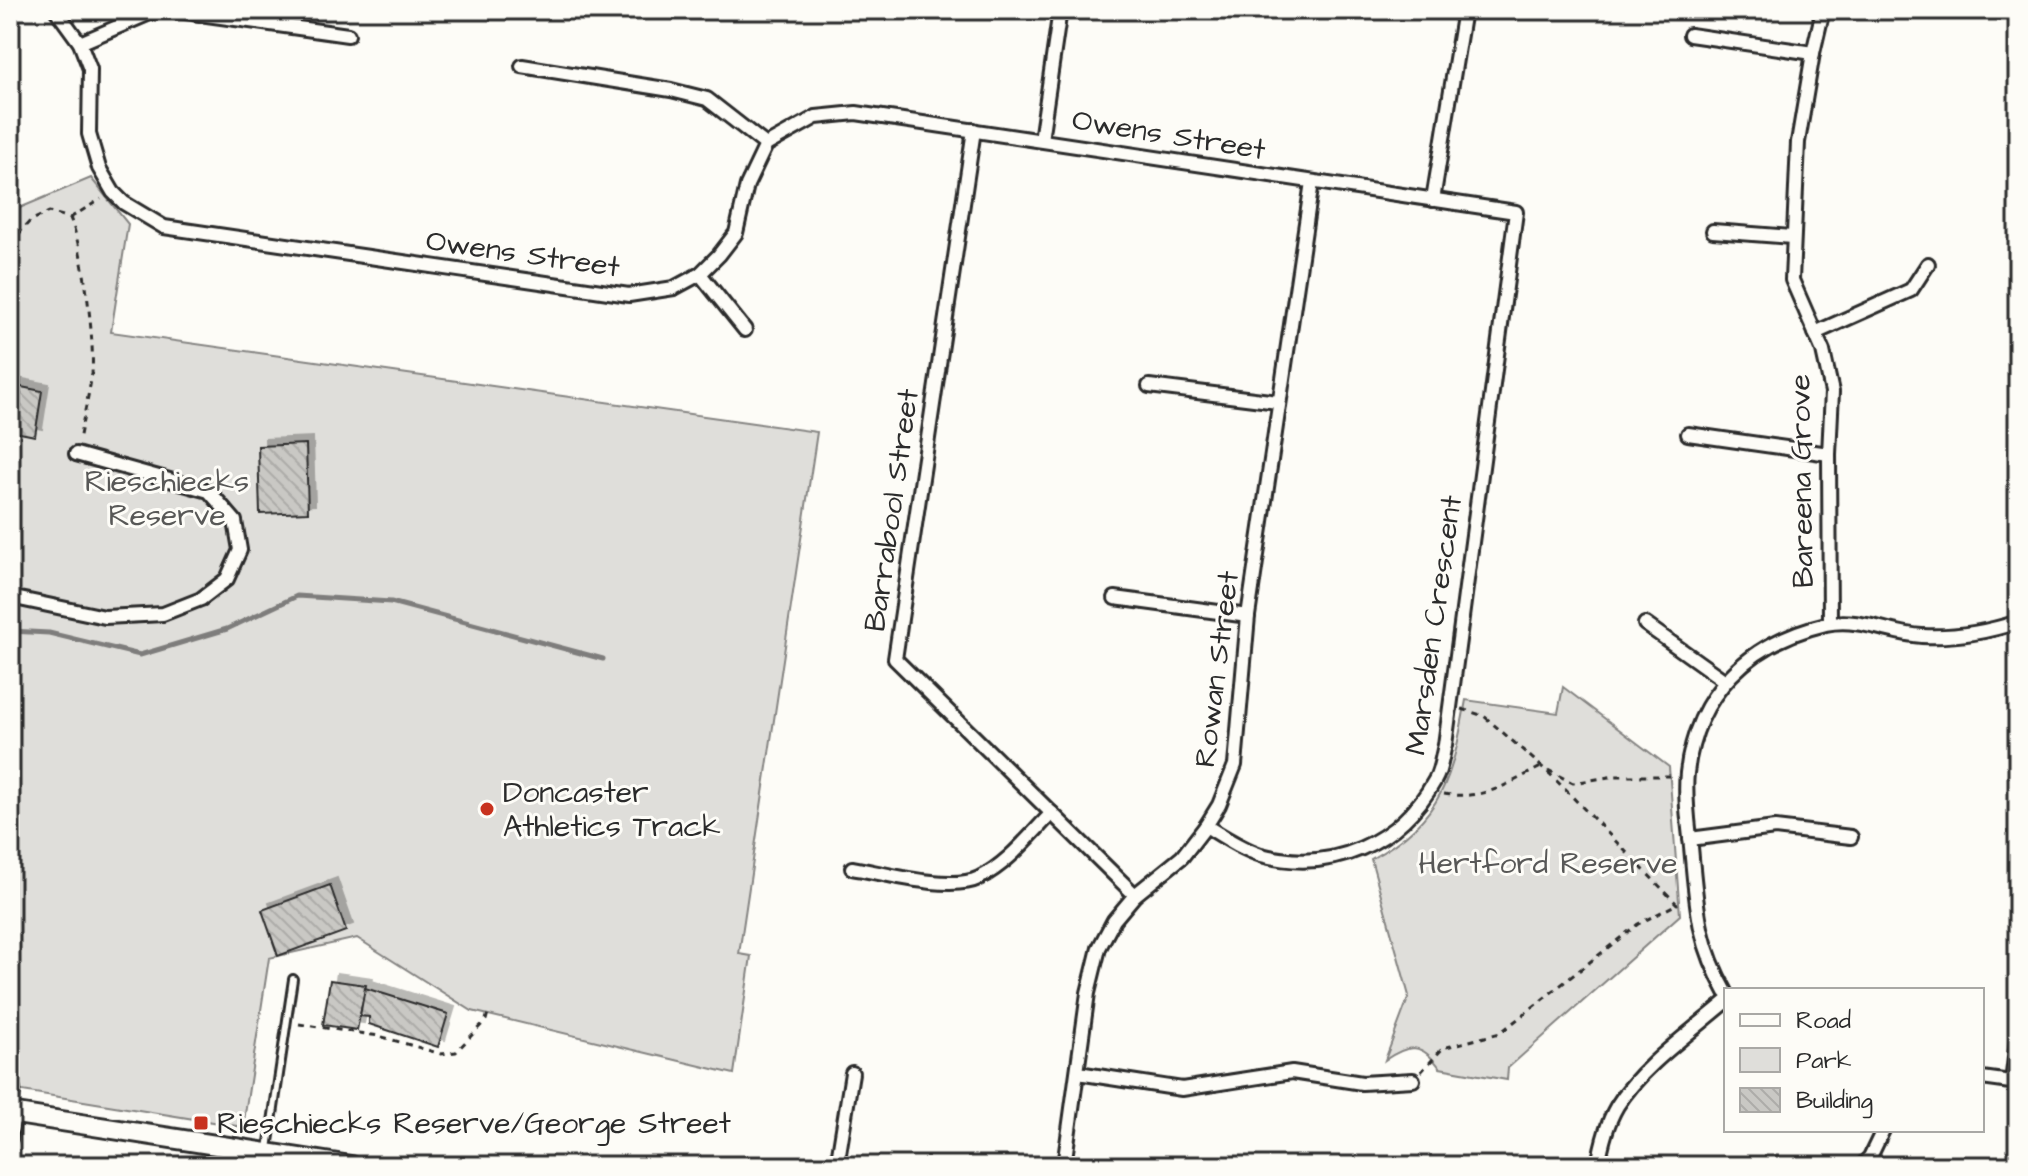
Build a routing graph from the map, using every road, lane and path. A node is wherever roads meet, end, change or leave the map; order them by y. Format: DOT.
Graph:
graph roads {
  1 [pos="56,10"];
  2 [pos="157,10"];
  3 [pos="171,10"];
  4 [pos="1060,10"];
  5 [pos="1464,10"];
  6 [pos="1823,10"];
  7 [pos="348,35"];
  8 [pos="1690,35"];
  9 [pos="80,43"];
  10 [pos="1813,53"];
  11 [pos="522,66"];
  12 [pos="974,130"];
  13 [pos="1041,140"];
  14 [pos="766,145"];
  15 [pos="1312,182"];
  16 [pos="113,192"];
  17 [pos="1433,200"];
  18 [pos="1516,212"];
  19 [pos="70,218"];
  20 [pos="1713,231"];
  21 [pos="1792,237"];
  22 [pos="10,244"];
  23 [pos="1928,264"];
  24 [pos="700,274"];
  25 [pos="745,330"];
  26 [pos="1815,333"];
  27 [pos="1149,386"];
  28 [pos="1278,402"];
  29 [pos="1688,434"];
  30 [pos="76,454"];
  31 [pos="1829,454"];
  32 [pos="10,597"];
  33 [pos="1115,598"];
  34 [pos="1248,616"];
  35 [pos="2018,622"];
  36 [pos="1830,623"];
  37 [pos="1645,624"];
  38 [pos="1725,681"];
  39 [pos="1451,706"];
  40 [pos="1542,766"];
  41 [pos="1686,776"];
  42 [pos="1428,791"];
  43 [pos="1052,813"];
  44 [pos="1206,826"];
  45 [pos="1851,837"];
  46 [pos="1690,839"];
  47 [pos="852,868"];
  48 [pos="1135,895"];
  49 [pos="1696,899"];
  50 [pos="1677,904"];
  51 [pos="293,979"];
  52 [pos="1724,989"];
  53 [pos="1724,1004"];
  54 [pos="488,1013"];
  55 [pos="287,1022"];
  56 [pos="2018,1033"];
  57 [pos="10,1070"];
  58 [pos="852,1073"];
  59 [pos="1078,1073"];
  60 [pos="1984,1078"];
  61 [pos="1413,1080"];
  62 [pos="2015,1082"];
  63 [pos="12,1114"];
  64 [pos="1882,1132"];
  65 [pos="10,1139"];
  66 [pos="228,1147"];
  67 [pos="267,1153"];
  68 [pos="226,1166"];
  69 [pos="351,1166"];
  70 [pos="837,1166"];
  71 [pos="1064,1166"];
  72 [pos="1598,1166"];
  73 [pos="1861,1166"];
  1 -- 9 [label="street, Owens Street"];
  2 -- 9 [label="street"];
  3 -- 7 [label="street"];
  4 -- 13 [label="street"];
  5 -- 17 [label="street"];
  6 -- 10 [label="street, Bareena Grove"];
  8 -- 10 [label="street"];
  9 -- 16 [label="street, Owens Street"];
  10 -- 21 [label="street, Bareena Grove"];
  11 -- 14 [label="street"];
  12 -- 13 [label="street, Owens Street"];
  12 -- 14 [label="street, Owens Street"];
  12 -- 43 [label="street, Barrabool Street"];
  13 -- 15 [label="street, Owens Street"];
  14 -- 24 [label="street, Owens Street"];
  15 -- 17 [label="street, Owens Street"];
  15 -- 28 [label="street, Rowan Street"];
  16 -- 19 [label="path"];
  16 -- 24 [label="street, Owens Street"];
  17 -- 18 [label="street, Owens Street"];
  18 -- 39 [label="street, Marsden Crescent"];
  19 -- 22 [label="path"];
  19 -- 30 [label="path"];
  20 -- 21 [label="street"];
  21 -- 26 [label="street, Bareena Grove"];
  23 -- 26 [label="street"];
  24 -- 25 [label="street"];
  26 -- 31 [label="street, Bareena Grove"];
  27 -- 28 [label="street"];
  28 -- 34 [label="street, Rowan Street"];
  29 -- 31 [label="street"];
  30 -- 32 [label="street"];
  31 -- 36 [label="street, Bareena Grove"];
  33 -- 34 [label="street"];
  34 -- 44 [label="street, Rowan Street"];
  35 -- 36 [label="street"];
  36 -- 38 [label="street"];
  37 -- 38 [label="street"];
  38 -- 41 [label="street"];
  39 -- 40 [label="path"];
  39 -- 42 [label="street, Marsden Crescent"];
  40 -- 41 [label="path"];
  40 -- 42 [label="path"];
  40 -- 50 [label="path"];
  41 -- 46 [label="street"];
  42 -- 44 [label="street, Marsden Crescent"];
  43 -- 47 [label="street"];
  43 -- 48 [label="street, Barrabool Street"];
  44 -- 48 [label="street, Rowan Street"];
  45 -- 46 [label="street"];
  46 -- 49 [label="street"];
  48 -- 59 [label="street, Rowan Street"];
  49 -- 50 [label="path"];
  49 -- 52 [label="street"];
  50 -- 61 [label="path"];
  51 -- 55 [label="lane"];
  53 -- 72 [label="street"];
  54 -- 55 [label="path"];
  55 -- 67 [label="lane"];
  56 -- 62 [label="street"];
  57 -- 63 [label="lane"];
  58 -- 70 [label="street"];
  59 -- 61 [label="street"];
  59 -- 71 [label="street, Rowan Street"];
  60 -- 62 [label="street"];
  63 -- 65 [label="street"];
  63 -- 66 [label="main road"];
  64 -- 73 [label="street"];
  66 -- 67 [label="main road"];
  66 -- 68 [label="street"];
  67 -- 69 [label="main road"];
}
